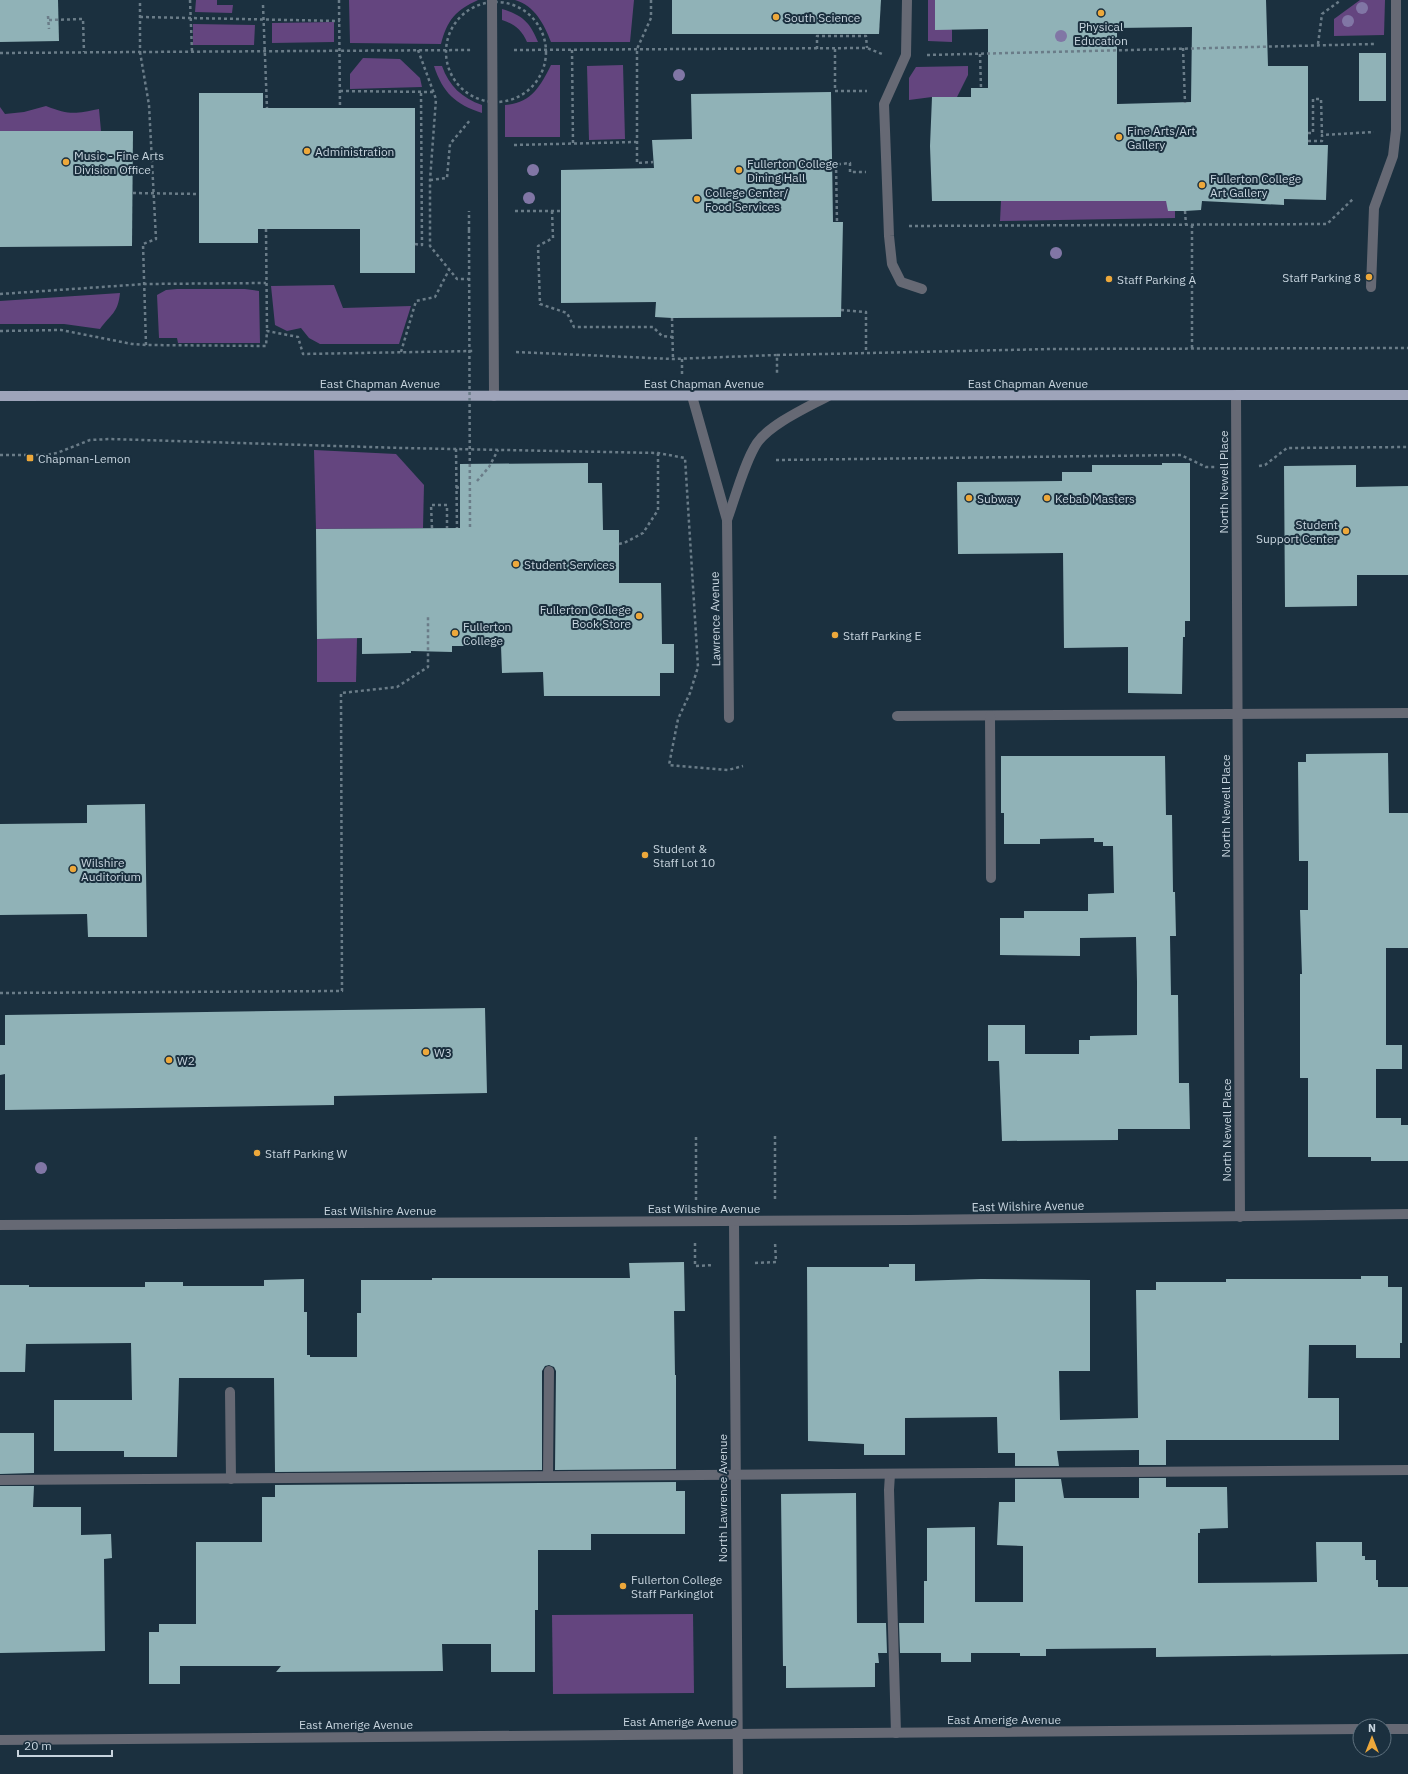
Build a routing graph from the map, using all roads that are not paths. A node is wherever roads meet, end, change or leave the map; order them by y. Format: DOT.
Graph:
graph roads {
  1 [pos="492,0"];
  2 [pos="907,0"];
  3 [pos="1396,0"];
  4 [pos="1371,287"];
  5 [pos="922,289"];
  6 [pos="1408,395"];
  7 [pos="0,396"];
  8 [pos="494,396"];
  9 [pos="692,396"];
  10 [pos="828,396"];
  11 [pos="1236,396"];
  12 [pos="727,520"];
  13 [pos="1408,713"];
  14 [pos="1238,714"];
  15 [pos="897,716"];
  16 [pos="990,716"];
  17 [pos="729,718"];
  18 [pos="991,878"];
  19 [pos="1408,1214"];
  20 [pos="1240,1217"];
  21 [pos="734,1221"];
  22 [pos="0,1225"];
  23 [pos="549,1370"];
  24 [pos="230,1392"];
  25 [pos="1408,1470"];
  26 [pos="735,1474"];
  27 [pos="890,1474"];
  28 [pos="548,1476"];
  29 [pos="231,1479"];
  30 [pos="0,1480"];
  31 [pos="1352,1729"];
  32 [pos="1392,1729"];
  33 [pos="1408,1729"];
  34 [pos="896,1733"];
  35 [pos="738,1734"];
  36 [pos="0,1740"];
  37 [pos="738,1774"];
  1 -- 8 [label="street"];
  2 -- 5 [label="street"];
  3 -- 4 [label="street"];
  6 -- 11 [label="main road, East Chapman Avenue"];
  7 -- 8 [label="main road, East Chapman Avenue"];
  8 -- 9 [label="main road, East Chapman Avenue"];
  9 -- 10 [label="main road, East Chapman Avenue"];
  9 -- 12 [label="street, Lawrence Avenue"];
  10 -- 11 [label="main road, East Chapman Avenue"];
  10 -- 12 [label="street, Lawrence Avenue"];
  11 -- 14 [label="street, North Newell Place"];
  12 -- 17 [label="street, Lawrence Avenue"];
  13 -- 14 [label="street"];
  14 -- 16 [label="street"];
  14 -- 20 [label="street, North Newell Place"];
  15 -- 16 [label="street"];
  16 -- 18 [label="street"];
  19 -- 20 [label="street, East Wilshire Avenue"];
  20 -- 21 [label="street, East Wilshire Avenue"];
  21 -- 22 [label="street, East Wilshire Avenue"];
  21 -- 26 [label="street, North Lawrence Avenue"];
  23 -- 28 [label="street"];
  24 -- 29 [label="street"];
  25 -- 27 [label="street"];
  26 -- 27 [label="street"];
  26 -- 28 [label="street"];
  26 -- 35 [label="street, North Lawrence Avenue"];
  27 -- 34 [label="street"];
  28 -- 29 [label="street"];
  29 -- 30 [label="street"];
  31 -- 34 [label="street, East Amerige Avenue"];
  32 -- 33 [label="street"];
  34 -- 35 [label="street, East Amerige Avenue"];
  35 -- 36 [label="street, East Amerige Avenue"];
  35 -- 37 [label="street, North Lawrence Avenue"];
}
